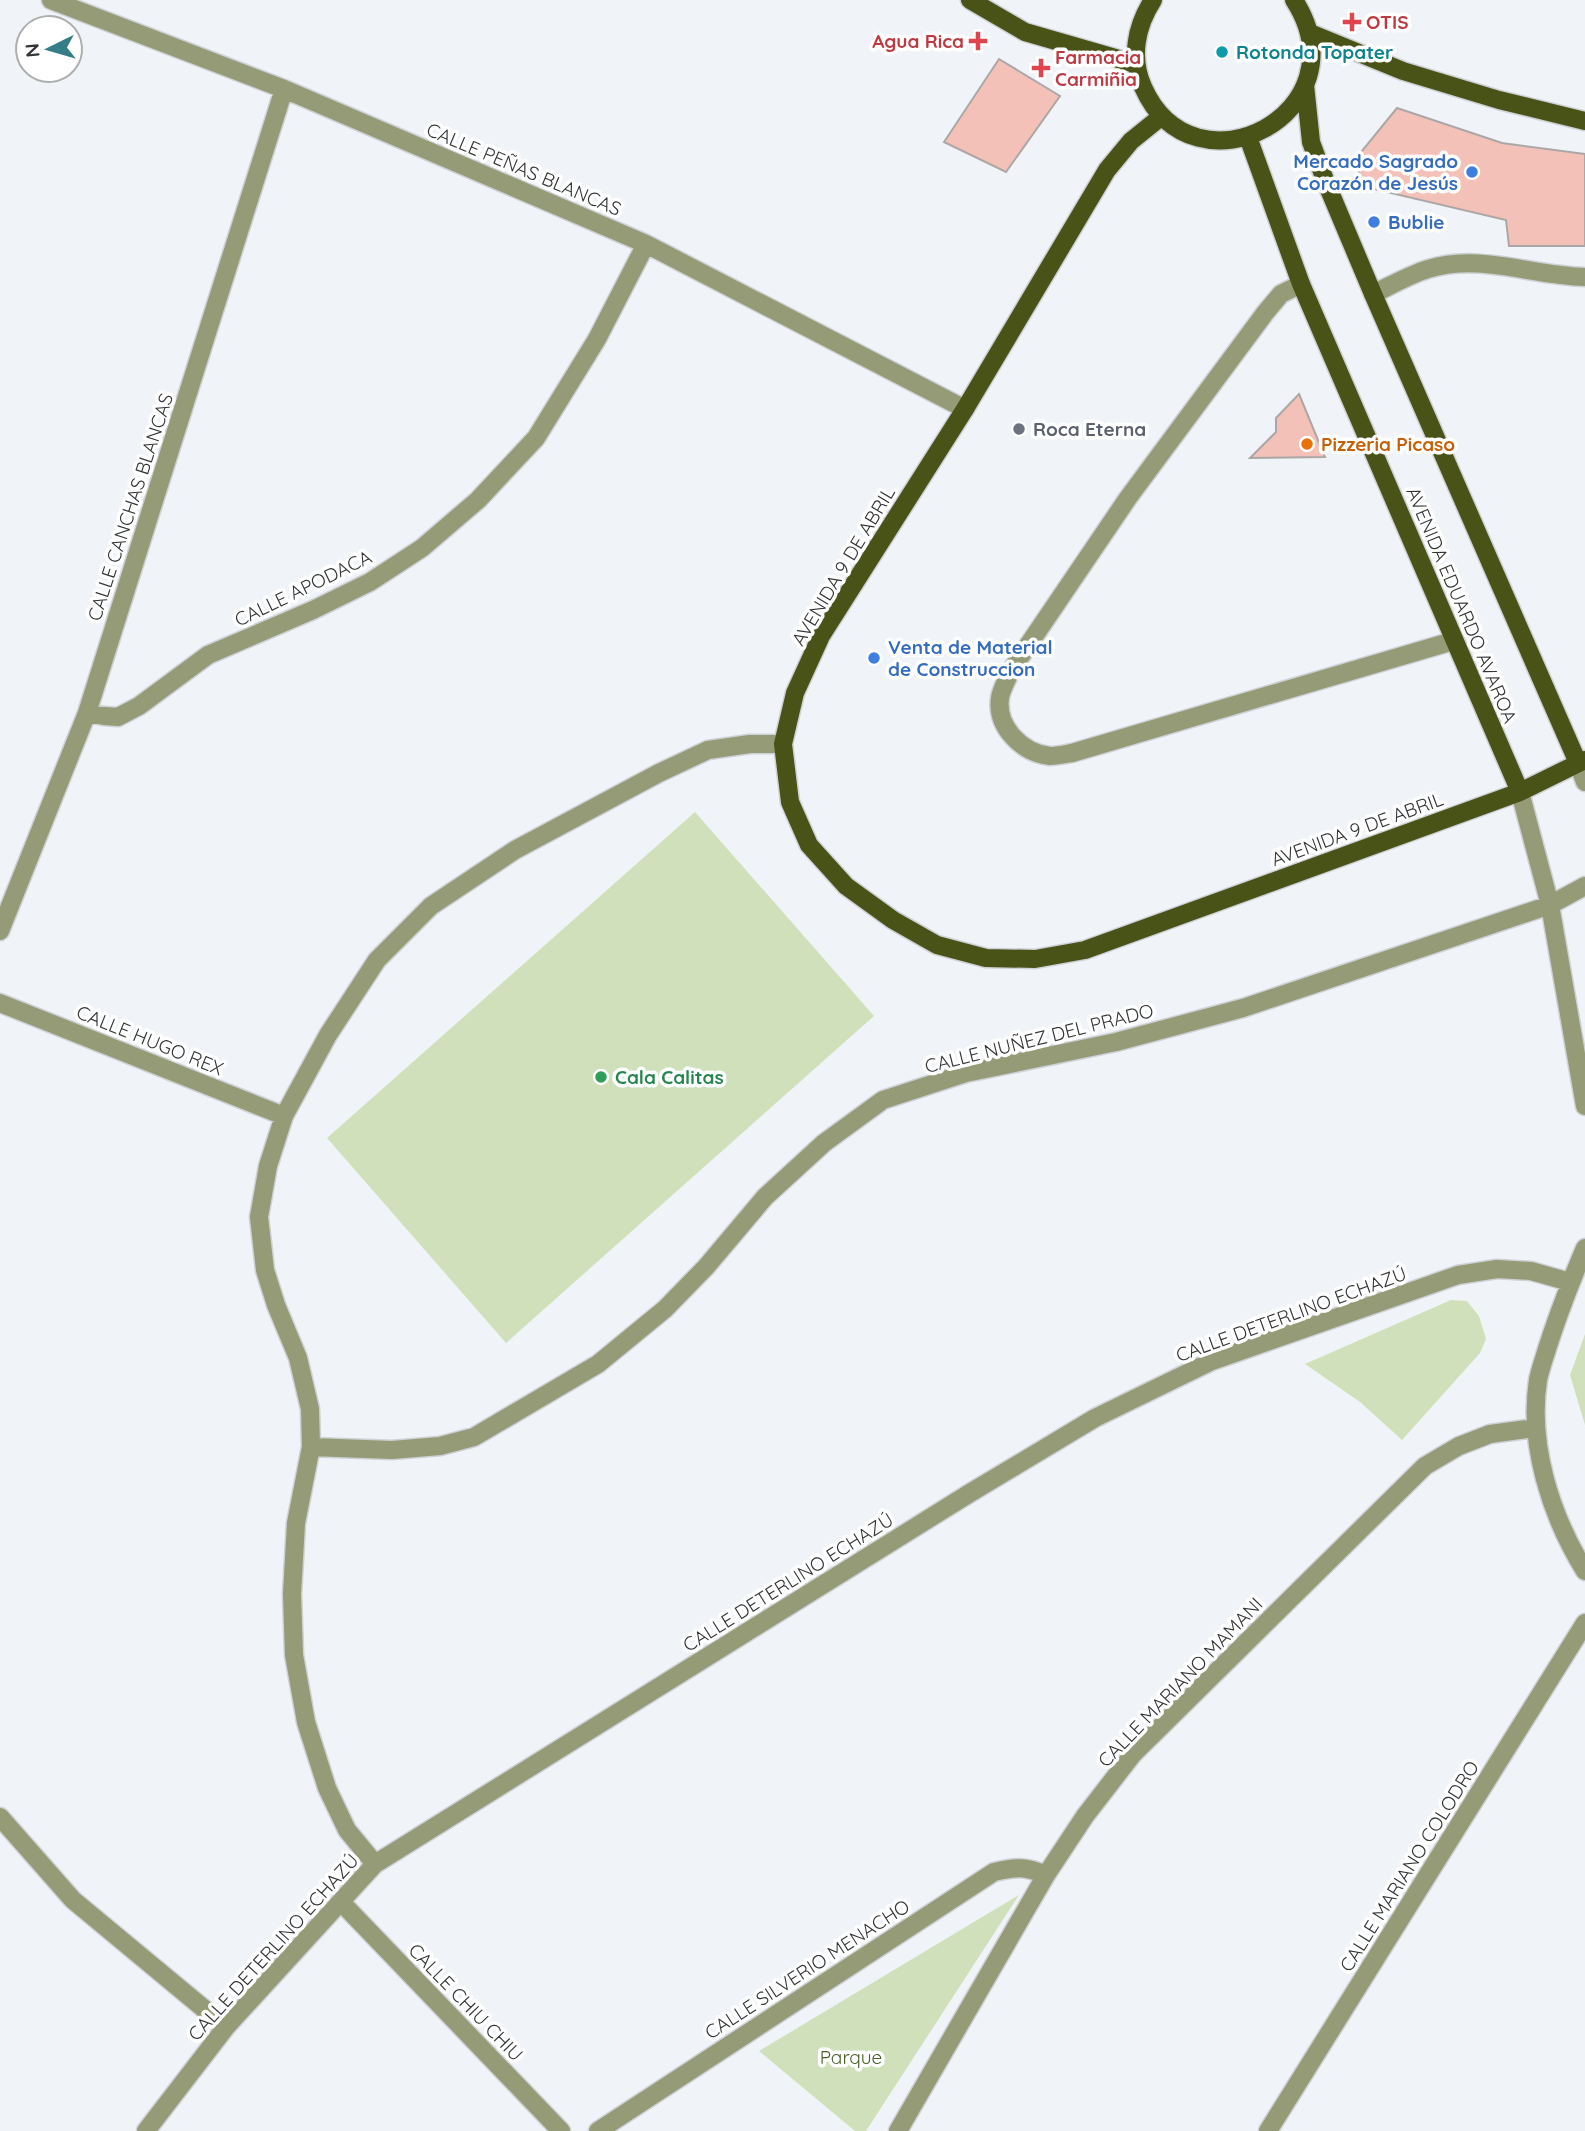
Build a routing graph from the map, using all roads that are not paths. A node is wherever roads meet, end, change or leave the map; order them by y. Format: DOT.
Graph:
graph roads {
  1 [pos="51,0"];
  2 [pos="970,0"];
  3 [pos="1294,0"];
  4 [pos="1145,4"];
  5 [pos="1310,33"];
  6 [pos="1136,64"];
  7 [pos="1305,85"];
  8 [pos="284,89"];
  9 [pos="1162,116"];
  10 [pos="1585,121"];
  11 [pos="1248,137"];
  12 [pos="646,244"];
  13 [pos="1585,278"];
  14 [pos="1301,284"];
  15 [pos="1373,294"];
  16 [pos="965,410"];
  17 [pos="1453,641"];
  18 [pos="87,713"];
  19 [pos="783,744"];
  20 [pos="1581,762"];
  21 [pos="1585,782"];
  22 [pos="1520,792"];
  23 [pos="1585,886"];
  24 [pos="1550,905"];
  25 [pos="0,931"];
  26 [pos="0,1003"];
  27 [pos="1585,1106"];
  28 [pos="284,1116"];
  29 [pos="1585,1248"];
  30 [pos="1570,1282"];
  31 [pos="1535,1428"];
  32 [pos="310,1447"];
  33 [pos="1585,1571"];
  34 [pos="1585,1623"];
  35 [pos="0,1818"];
  36 [pos="375,1864"];
  37 [pos="1046,1875"];
  38 [pos="341,1902"];
  39 [pos="226,2027"];
  40 [pos="146,2131"];
  41 [pos="561,2131"];
  42 [pos="598,2131"];
  43 [pos="898,2131"];
  44 [pos="1268,2131"];
  1 -- 8 [label="street, CALLE PEÑAS BLANCAS"];
  2 -- 6 [label="main road"];
  3 -- 5 [label="main road"];
  4 -- 6 [label="main road"];
  5 -- 7 [label="main road"];
  5 -- 10 [label="main road"];
  6 -- 9 [label="main road"];
  7 -- 11 [label="main road"];
  7 -- 15 [label="main road"];
  8 -- 12 [label="street, CALLE PEÑAS BLANCAS"];
  8 -- 18 [label="street, CALLE CANCHAS BLANCAS"];
  9 -- 11 [label="main road"];
  9 -- 16 [label="main road, AVENIDA 9 DE ABRIL"];
  11 -- 14 [label="main road, AVENIDA EDUARDO AVAROA"];
  12 -- 16 [label="street, CALLE PEÑAS BLANCAS"];
  12 -- 18 [label="street, CALLE APODACA"];
  13 -- 15 [label="street"];
  14 -- 17 [label="main road, AVENIDA EDUARDO AVAROA"];
  14 -- 17 [label="street"];
  15 -- 20 [label="main road"];
  16 -- 19 [label="main road, AVENIDA 9 DE ABRIL"];
  17 -- 22 [label="main road, AVENIDA EDUARDO AVAROA"];
  18 -- 25 [label="street, CALLE CANCHAS BLANCAS"];
  19 -- 22 [label="main road, AVENIDA 9 DE ABRIL"];
  19 -- 28 [label="street"];
  20 -- 21 [label="street"];
  20 -- 22 [label="main road, AVENIDA 9 DE ABRIL"];
  22 -- 24 [label="street, AVENIDA EDUARDO AVAROA"];
  23 -- 24 [label="street, CALLE NUÑEZ DEL PRADO"];
  24 -- 27 [label="street, AVENIDA EDUARDO AVAROA"];
  24 -- 32 [label="street, CALLE NUÑEZ DEL PRADO"];
  26 -- 28 [label="street, CALLE HUGO REX"];
  28 -- 32 [label="street"];
  29 -- 30 [label="street"];
  30 -- 31 [label="street"];
  30 -- 36 [label="street, CALLE DETERLINO ECHAZÚ"];
  31 -- 33 [label="street"];
  31 -- 37 [label="street, CALLE MARIANO MAMANI"];
  32 -- 36 [label="street"];
  34 -- 44 [label="street, CALLE MARIANO COLODRO"];
  35 -- 39 [label="street"];
  36 -- 38 [label="street, CALLE DETERLINO ECHAZÚ"];
  37 -- 42 [label="street, CALLE SILVERIO MENACHO"];
  37 -- 43 [label="street, CALLE MARIANO MAMANI"];
  38 -- 39 [label="street, CALLE DETERLINO ECHAZÚ"];
  38 -- 41 [label="street, CALLE CHIU CHIU"];
  39 -- 40 [label="street, CALLE DETERLINO ECHAZÚ"];
}
